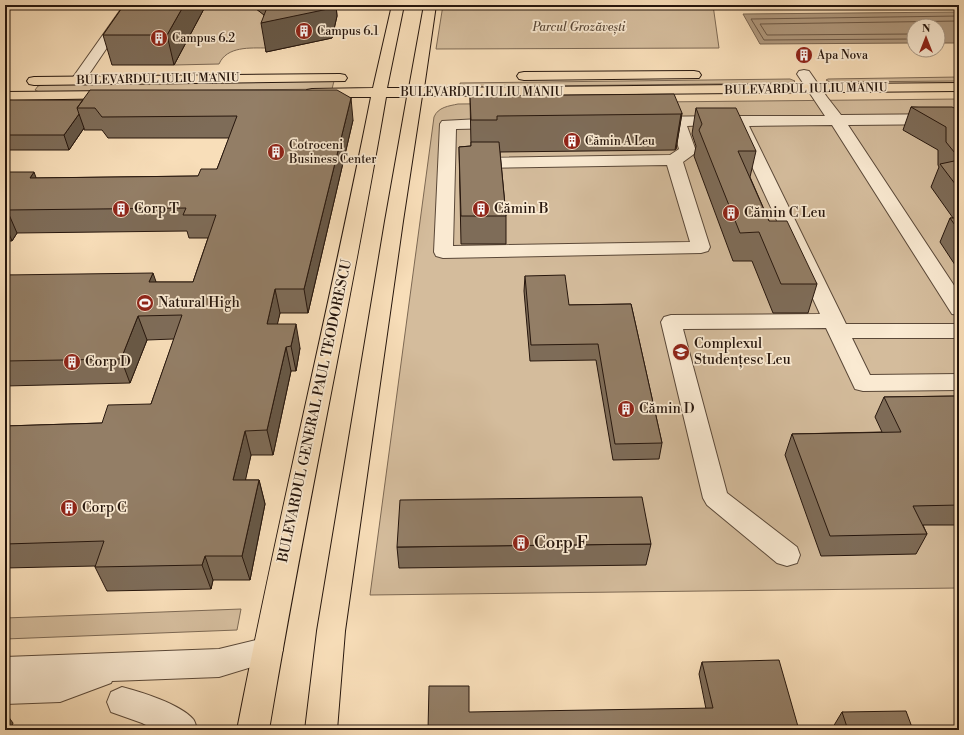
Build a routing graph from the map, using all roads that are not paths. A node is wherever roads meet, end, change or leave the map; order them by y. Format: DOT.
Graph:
graph roads {
  1 [pos="130,5"];
  2 [pos="398,5"];
  3 [pos="430,5"];
  4 [pos="708,74"];
  5 [pos="788,74"];
  6 [pos="804,74"];
  7 [pos="510,76"];
  8 [pos="368,77"];
  9 [pos="78,80"];
  10 [pos="413,80"];
  11 [pos="18,81"];
  12 [pos="817,81"];
  13 [pos="959,87"];
  14 [pos="379,92"];
  15 [pos="296,93"];
  16 [pos="130,95"];
  17 [pos="5,96"];
  18 [pos="959,119"];
  19 [pos="837,120"];
  20 [pos="739,121"];
  21 [pos="639,122"];
  22 [pos="678,122"];
  23 [pos="512,123"];
  24 [pos="674,160"];
  25 [pos="446,163"];
  26 [pos="959,309"];
  27 [pos="837,326"];
  28 [pos="959,331"];
  29 [pos="959,382"];
  30 [pos="787,555"];
  31 [pos="268,650"];
  32 [pos="118,667"];
  33 [pos="5,671"];
  34 [pos="5,690"];
  35 [pos="122,702"];
  36 [pos="182,730"];
  37 [pos="253,730"];
  38 [pos="320,730"];
  1 -- 9 [label="street"];
  2 -- 8 [label="main road, BULEVARDUL GENERAL PAUL TEODORESCU"];
  3 -- 10 [label="main road"];
  4 -- 7 [label="main road, BULEVARDUL IULIU MANIU"];
  5 -- 6 [label="main road, BULEVARDUL IULIU MANIU"];
  6 -- 12 [label="street"];
  8 -- 9 [label="main road, BULEVARDUL IULIU MANIU"];
  8 -- 10 [label="main road, BULEVARDUL IULIU MANIU"];
  8 -- 14 [label="main road, BULEVARDUL GENERAL PAUL TEODORESCU"];
  9 -- 11 [label="main road, BULEVARDUL IULIU MANIU"];
  10 -- 12 [label="main road, BULEVARDUL IULIU MANIU"];
  10 -- 14 [label="main road, BULEVARDUL IULIU MANIU"];
  10 -- 38 [label="main road"];
  12 -- 13 [label="main road, BULEVARDUL IULIU MANIU"];
  12 -- 19 [label="street"];
  14 -- 15 [label="main road, BULEVARDUL IULIU MANIU"];
  14 -- 31 [label="main road, BULEVARDUL GENERAL PAUL TEODORESCU"];
  16 -- 17 [label="main road, BULEVARDUL IULIU MANIU"];
  18 -- 19 [label="street"];
  19 -- 20 [label="street"];
  19 -- 26 [label="street"];
  20 -- 22 [label="street"];
  20 -- 27 [label="street"];
  21 -- 22 [label="street"];
  22 -- 24 [label="street"];
  23 -- 25 [label="street"];
  24 -- 25 [label="street"];
  24 -- 25 [label="street"];
  27 -- 28 [label="street"];
  27 -- 29 [label="street"];
  27 -- 30 [label="street"];
  31 -- 32 [label="street"];
  31 -- 37 [label="main road, BULEVARDUL GENERAL PAUL TEODORESCU"];
  32 -- 33 [label="street"];
  32 -- 34 [label="street"];
  35 -- 36 [label="street"];
}
